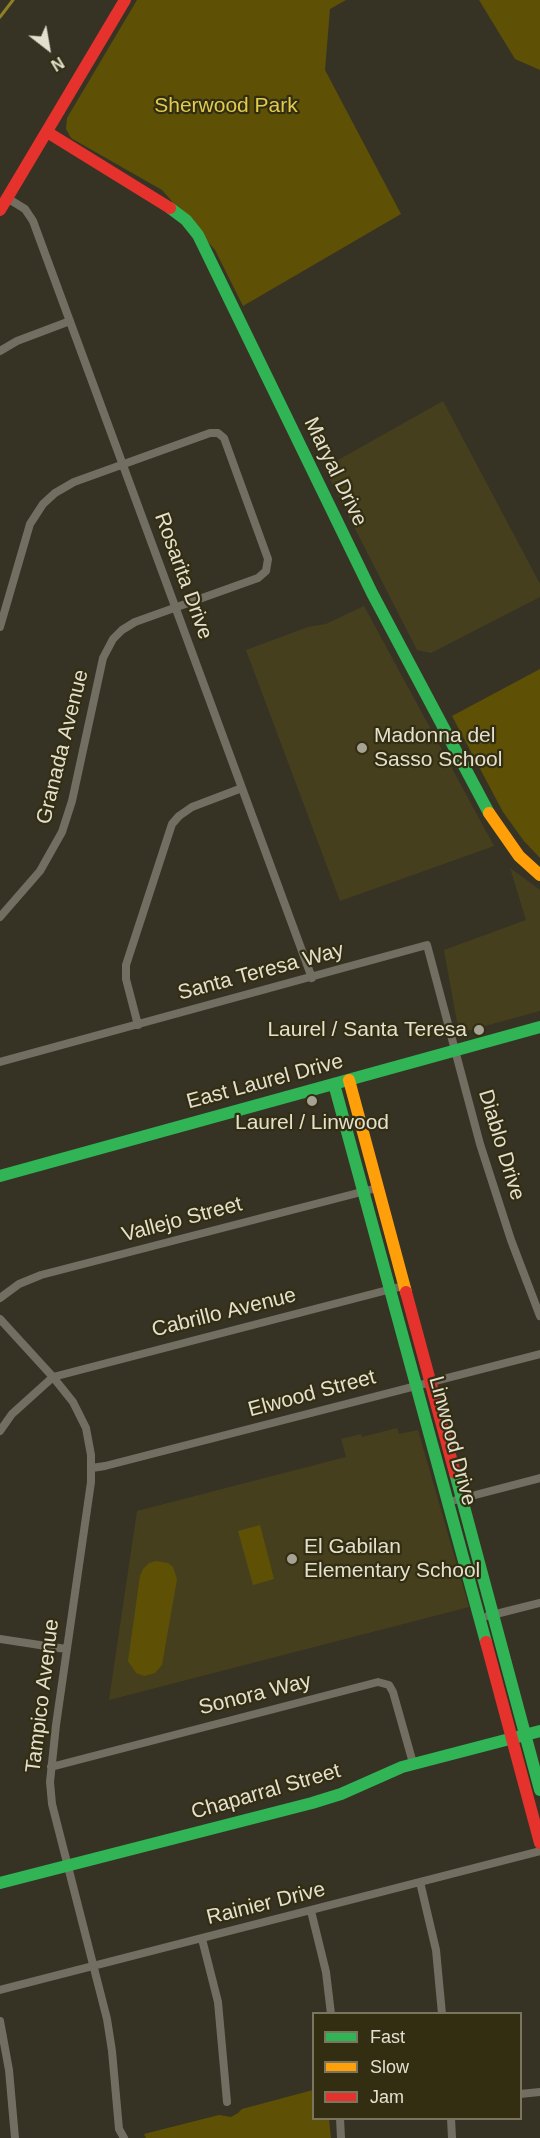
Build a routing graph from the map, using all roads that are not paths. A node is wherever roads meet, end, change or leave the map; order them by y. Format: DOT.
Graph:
graph roads {
  1 [pos="125,0"];
  2 [pos="47,132"];
  3 [pos="8,198"];
  4 [pos="0,210"];
  5 [pos="70,321"];
  6 [pos="0,351"];
  7 [pos="123,465"];
  8 [pos="175,608"];
  9 [pos="0,627"];
  10 [pos="242,788"];
  11 [pos="540,875"];
  12 [pos="0,917"];
  13 [pos="312,978"];
  14 [pos="138,1025"];
  15 [pos="540,1027"];
  16 [pos="455,1051"];
  17 [pos="0,1062"];
  18 [pos="349,1080"];
  19 [pos="334,1084"];
  20 [pos="0,1176"];
  21 [pos="377,1188"];
  22 [pos="364,1191"];
  23 [pos="397,1287"];
  24 [pos="0,1298"];
  25 [pos="540,1316"];
  26 [pos="0,1319"];
  27 [pos="540,1354"];
  28 [pos="53,1377"];
  29 [pos="430,1382"];
  30 [pos="416,1386"];
  31 [pos="0,1431"];
  32 [pos="93,1468"];
  33 [pos="540,1478"];
  34 [pos="462,1498"];
  35 [pos="448,1502"];
  36 [pos="540,1603"];
  37 [pos="494,1615"];
  38 [pos="480,1618"];
  39 [pos="0,1639"];
  40 [pos="66,1649"];
  41 [pos="540,1731"];
  42 [pos="525,1735"];
  43 [pos="512,1738"];
  44 [pos="413,1763"];
  45 [pos="51,1767"];
  46 [pos="540,1790"];
  47 [pos="540,1843"];
  48 [pos="540,1851"];
  49 [pos="68,1866"];
  50 [pos="420,1882"];
  51 [pos="0,1883"];
  52 [pos="311,1911"];
  53 [pos="202,1939"];
  54 [pos="94,1966"];
  55 [pos="0,1990"];
  56 [pos="331,2012"];
  57 [pos="442,2012"];
  58 [pos="0,2021"];
  59 [pos="540,2092"];
  60 [pos="522,2094"];
  61 [pos="227,2102"];
  62 [pos="340,2120"];
  63 [pos="451,2120"];
  64 [pos="15,2138"];
  65 [pos="124,2138"];
  66 [pos="341,2138"];
  67 [pos="452,2138"];
  1 -- 2 [label="street"];
  2 -- 3 [label="street"];
  2 -- 11 [label="street, Maryal Drive"];
  3 -- 4 [label="street"];
  3 -- 5 [label="street, Rosarita Drive"];
  5 -- 6 [label="street"];
  5 -- 7 [label="street, Rosarita Drive"];
  7 -- 8 [label="street, Rosarita Drive"];
  7 -- 8 [label="street, Granada Avenue"];
  7 -- 9 [label="street"];
  8 -- 10 [label="street, Rosarita Drive"];
  8 -- 12 [label="street, Granada Avenue"];
  10 -- 13 [label="street, Rosarita Drive"];
  10 -- 14 [label="street"];
  13 -- 14 [label="street, Santa Teresa Way"];
  13 -- 16 [label="street, Santa Teresa Way"];
  14 -- 17 [label="street, Santa Teresa Way"];
  15 -- 16 [label="street, East Laurel Drive"];
  16 -- 18 [label="street, East Laurel Drive"];
  16 -- 25 [label="street, Diablo Drive"];
  18 -- 19 [label="street, East Laurel Drive"];
  18 -- 21 [label="street, Linwood Drive"];
  19 -- 20 [label="street, East Laurel Drive"];
  19 -- 22 [label="street, Linwood Drive"];
  21 -- 22 [label="street, Vallejo Street"];
  21 -- 23 [label="street, Linwood Drive"];
  22 -- 23 [label="street, Linwood Drive"];
  22 -- 24 [label="street, Vallejo Street"];
  23 -- 28 [label="street, Cabrillo Avenue"];
  23 -- 29 [label="street, Linwood Drive"];
  23 -- 30 [label="street, Linwood Drive"];
  26 -- 28 [label="street, Tampico Avenue"];
  27 -- 29 [label="street, Elwood Street"];
  28 -- 31 [label="street"];
  28 -- 32 [label="street, Tampico Avenue"];
  29 -- 30 [label="street, Elwood Street"];
  29 -- 34 [label="street, Linwood Drive"];
  30 -- 32 [label="street, Elwood Street"];
  30 -- 35 [label="street, Linwood Drive"];
  32 -- 40 [label="street, Tampico Avenue"];
  33 -- 34 [label="street"];
  34 -- 35 [label="street"];
  34 -- 37 [label="street, Linwood Drive"];
  35 -- 38 [label="street, Linwood Drive"];
  36 -- 37 [label="street"];
  37 -- 38 [label="street"];
  37 -- 42 [label="street, Linwood Drive"];
  38 -- 43 [label="street, Linwood Drive"];
  39 -- 40 [label="street"];
  40 -- 45 [label="street, Tampico Avenue"];
  41 -- 42 [label="street, Chaparral Street"];
  42 -- 43 [label="street, Chaparral Street"];
  42 -- 46 [label="street, Linwood Drive"];
  43 -- 44 [label="street, Chaparral Street"];
  43 -- 47 [label="street, Linwood Drive"];
  44 -- 45 [label="street, Sonora Way"];
  44 -- 49 [label="street, Chaparral Street"];
  45 -- 49 [label="street, Tampico Avenue"];
  48 -- 50 [label="street, Rainier Drive"];
  49 -- 51 [label="street, Chaparral Street"];
  49 -- 54 [label="street, Tampico Avenue"];
  50 -- 52 [label="street, Rainier Drive"];
  50 -- 57 [label="street"];
  52 -- 53 [label="street, Rainier Drive"];
  52 -- 56 [label="street"];
  53 -- 54 [label="street, Rainier Drive"];
  53 -- 61 [label="street"];
  54 -- 55 [label="street, Rainier Drive"];
  54 -- 65 [label="street, Tampico Avenue"];
  58 -- 64 [label="street"];
  59 -- 60 [label="street"];
  62 -- 66 [label="street"];
  63 -- 67 [label="street"];
}
